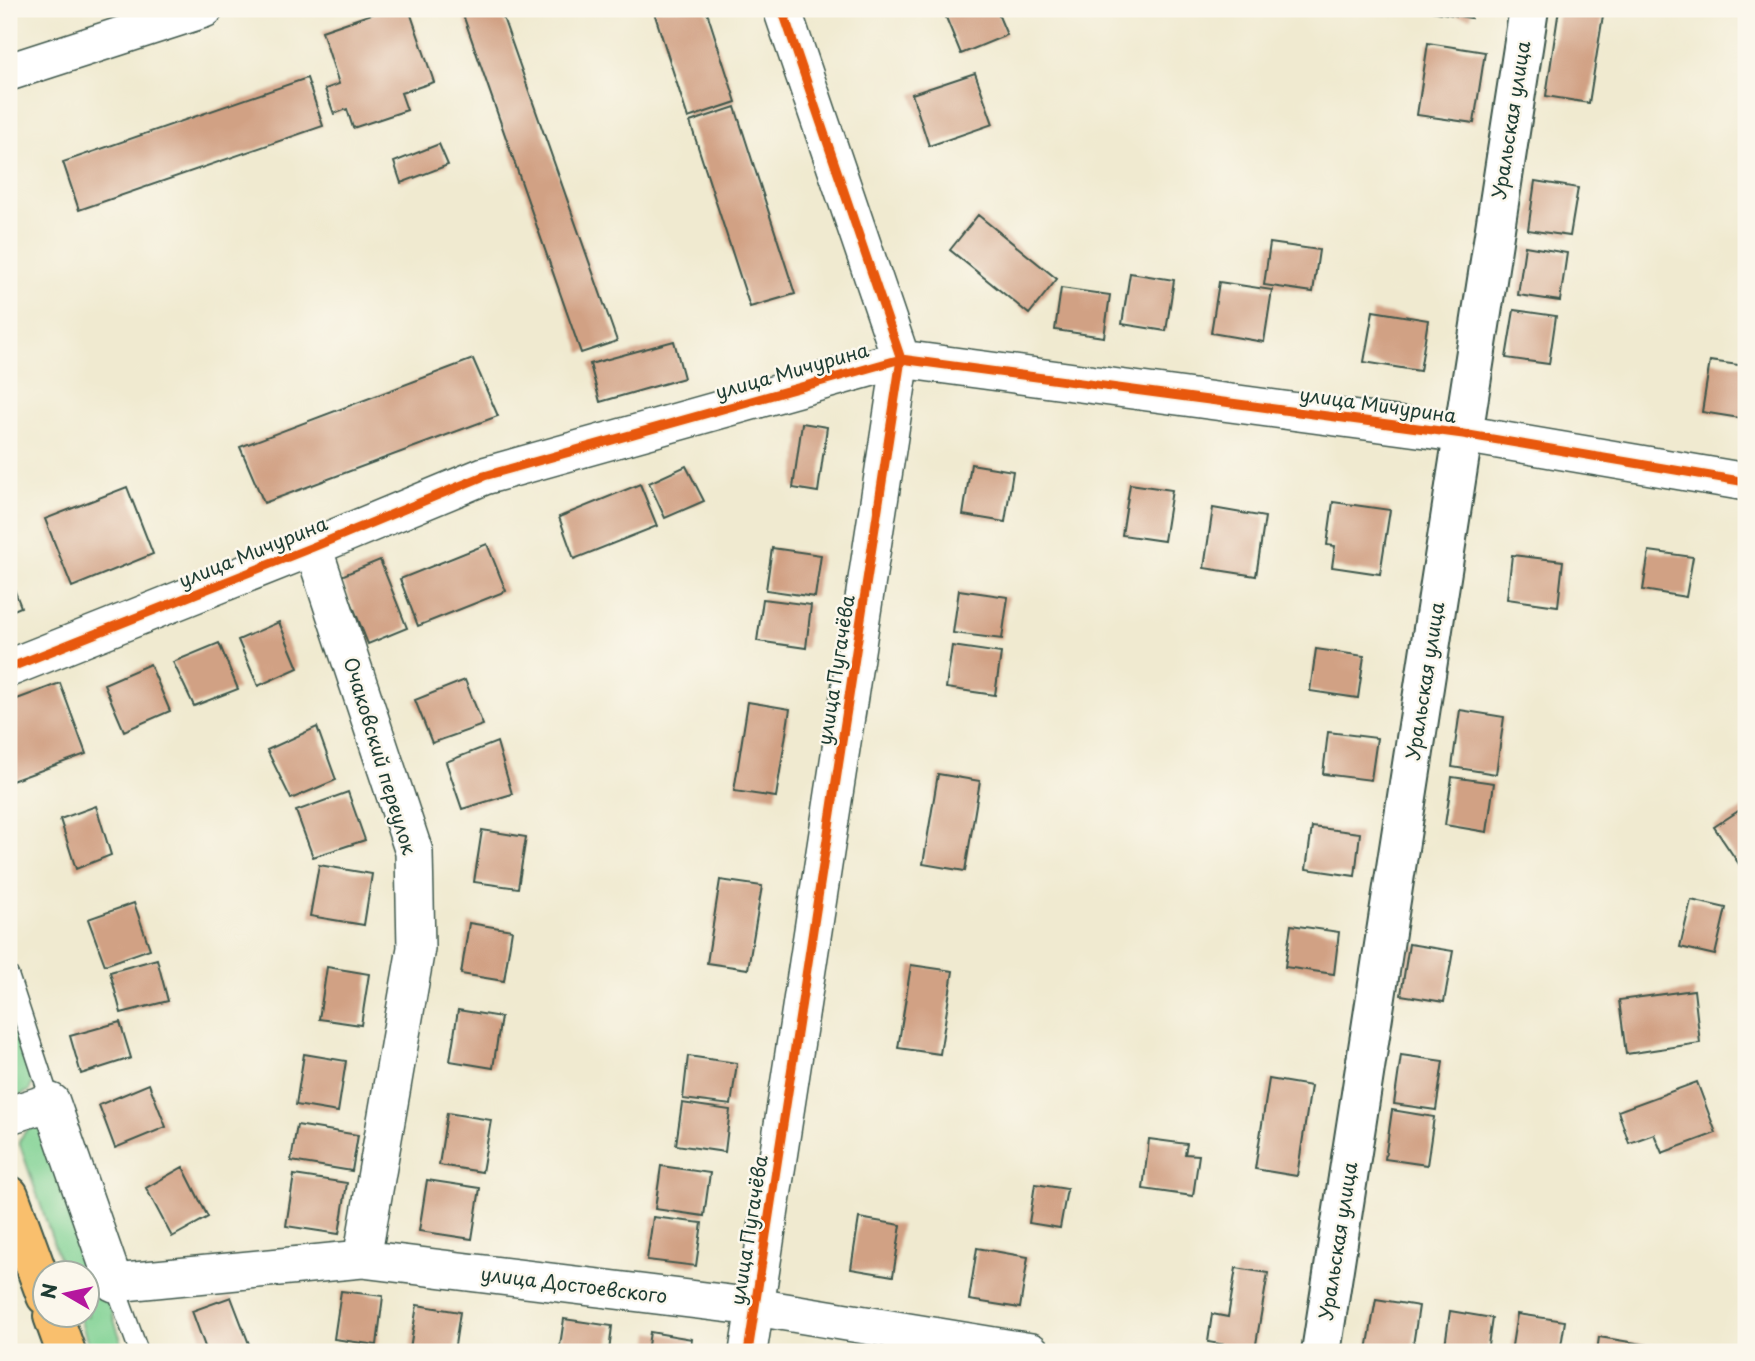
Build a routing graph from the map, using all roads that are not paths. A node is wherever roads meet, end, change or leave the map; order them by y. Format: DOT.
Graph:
graph roads {
  1 [pos="204,9"];
  2 [pos="782,9"];
  3 [pos="1529,9"];
  4 [pos="9,72"];
  5 [pos="901,359"];
  6 [pos="1463,435"];
  7 [pos="1746,482"];
  8 [pos="313,547"];
  9 [pos="9,668"];
  10 [pos="9,975"];
  11 [pos="51,1102"];
  12 [pos="9,1115"];
  13 [pos="9,1195"];
  14 [pos="362,1259"];
  15 [pos="33,1260"];
  16 [pos="114,1283"];
  17 [pos="755,1307"];
  18 [pos="58,1330"];
  19 [pos="66,1352"];
  20 [pos="139,1352"];
  21 [pos="748,1352"];
  22 [pos="1031,1352"];
  23 [pos="1321,1352"];
  1 -- 4 [label="street"];
  2 -- 5 [label="street, улица Пугачёва"];
  3 -- 6 [label="street, Уральская улица"];
  5 -- 6 [label="street, улица Мичурина"];
  5 -- 8 [label="street, улица Мичурина"];
  5 -- 17 [label="street, улица Пугачёва"];
  6 -- 7 [label="street, улица Мичурина"];
  6 -- 23 [label="street, Уральская улица"];
  8 -- 9 [label="street, улица Мичурина"];
  8 -- 14 [label="street, Очаковский переулок"];
  10 -- 11 [label="lane"];
  11 -- 12 [label="street"];
  11 -- 16 [label="street"];
  13 -- 15 [label="main road"];
  14 -- 16 [label="street, улица Достоевского"];
  14 -- 17 [label="street, улица Достоевского"];
  16 -- 20 [label="lane"];
  17 -- 21 [label="street, улица Пугачёва"];
  17 -- 22 [label="street, улица Достоевского"];
  18 -- 19 [label="main road"];
}
